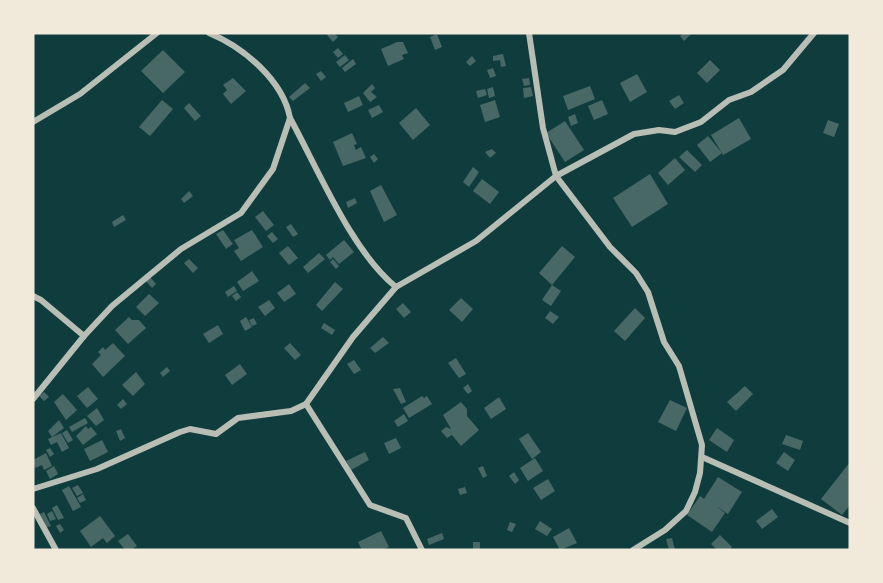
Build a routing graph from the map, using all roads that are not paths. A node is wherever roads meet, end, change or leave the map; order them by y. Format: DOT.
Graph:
graph roads {
  1 [pos="157,33"];
  2 [pos="209,33"];
  3 [pos="530,33"];
  4 [pos="814,33"];
  5 [pos="290,118"];
  6 [pos="33,122"];
  7 [pos="556,176"];
  8 [pos="396,287"];
  9 [pos="33,296"];
  10 [pos="84,336"];
  11 [pos="33,399"];
  12 [pos="306,404"];
  13 [pos="702,457"];
  14 [pos="33,489"];
  15 [pos="33,508"];
  16 [pos="850,523"];
  17 [pos="56,550"];
  18 [pos="422,550"];
  19 [pos="633,550"];
  1 -- 6 [label="street"];
  2 -- 5 [label="street"];
  3 -- 7 [label="street"];
  4 -- 7 [label="street"];
  5 -- 8 [label="street"];
  5 -- 10 [label="street"];
  7 -- 8 [label="street"];
  7 -- 13 [label="street"];
  8 -- 12 [label="street"];
  9 -- 10 [label="street"];
  10 -- 11 [label="street"];
  12 -- 14 [label="street"];
  12 -- 18 [label="street"];
  13 -- 16 [label="street"];
  13 -- 19 [label="street"];
  15 -- 17 [label="street"];
}
